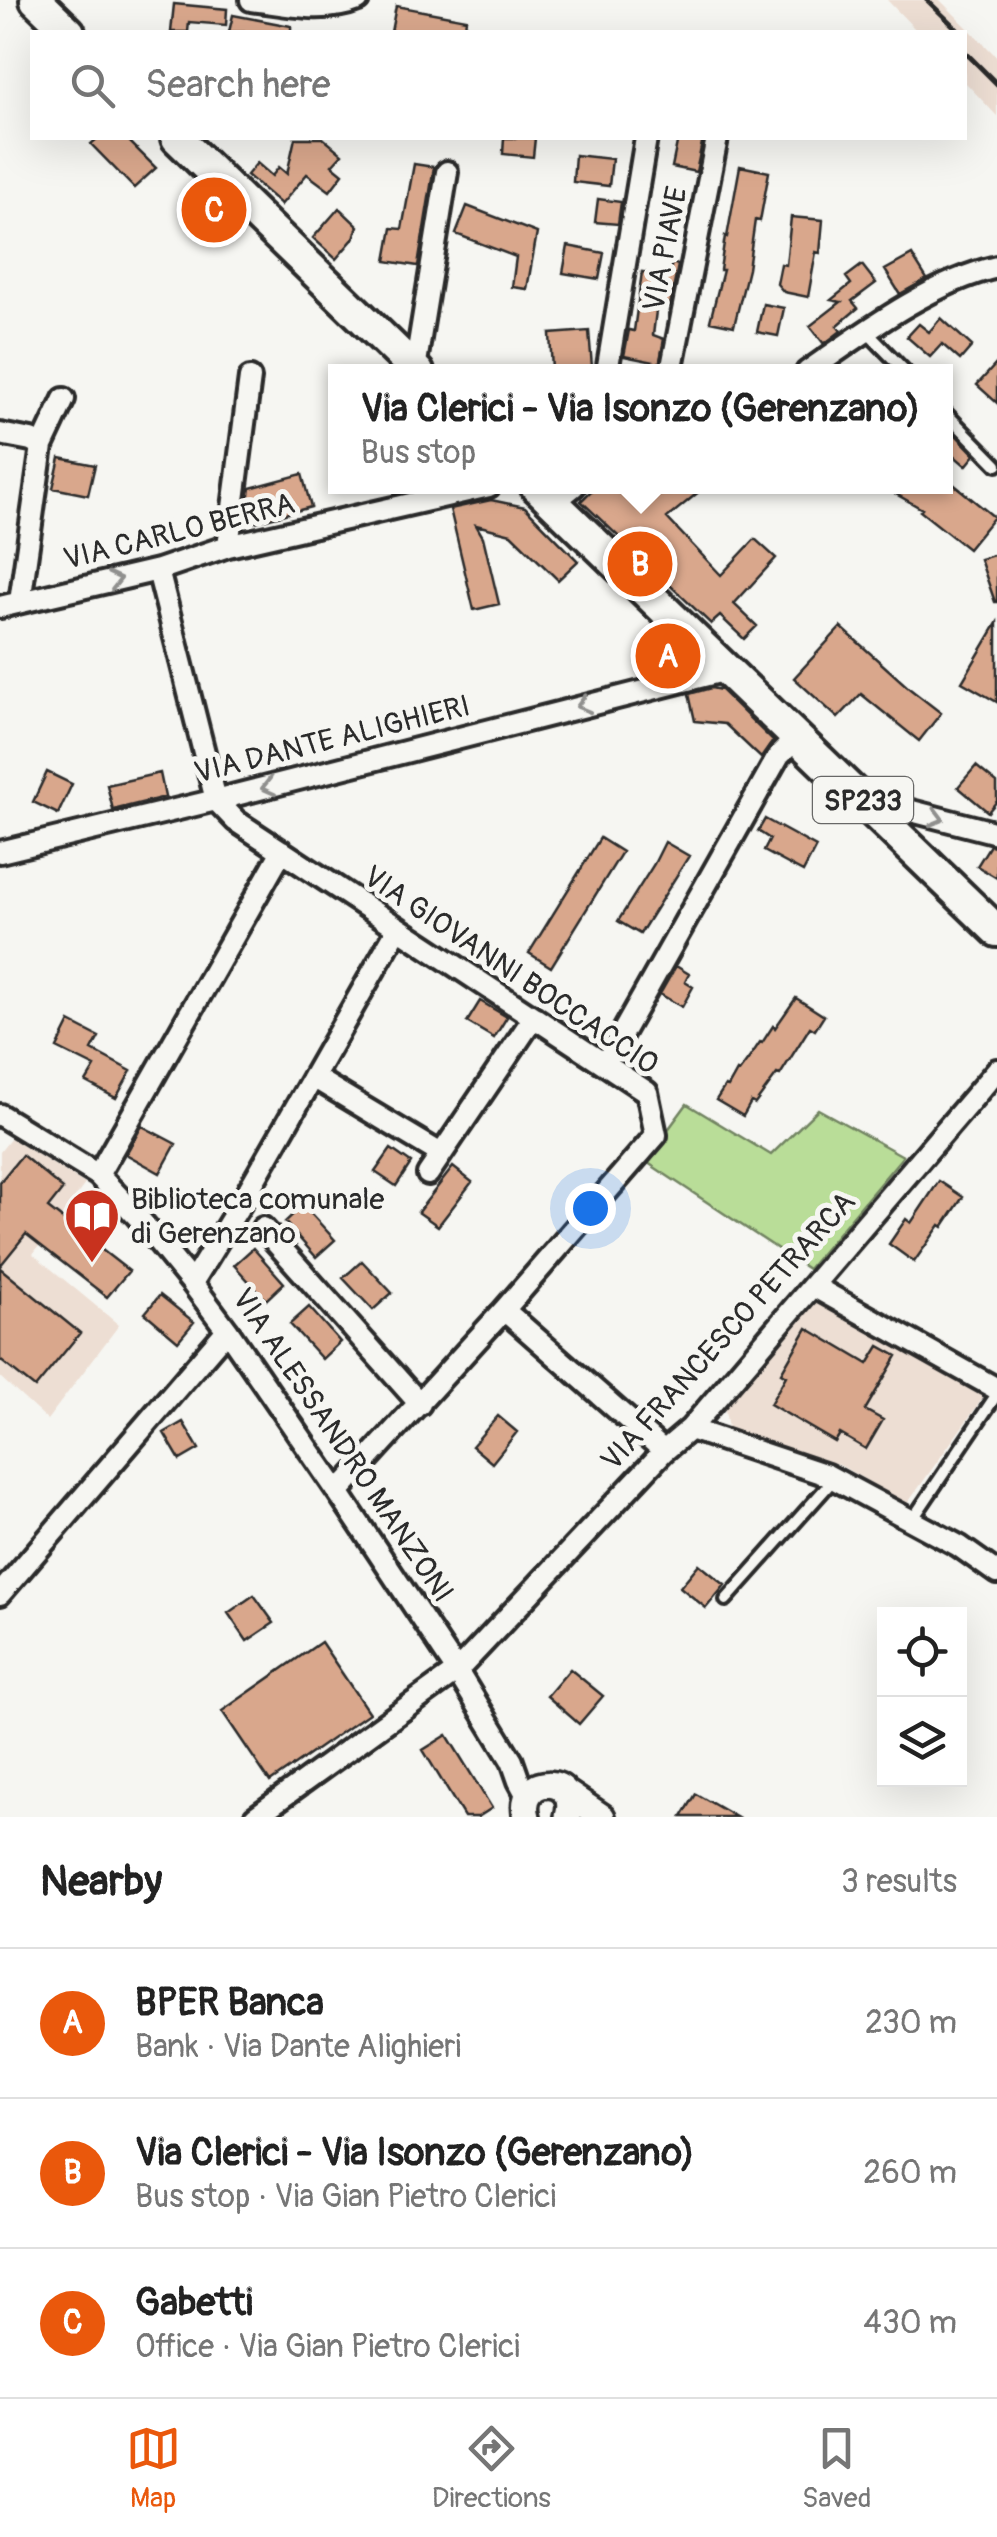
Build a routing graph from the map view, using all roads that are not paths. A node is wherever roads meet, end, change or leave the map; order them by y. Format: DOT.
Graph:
graph roads {
  1 [pos="36,0"];
  2 [pos="251,0"];
  3 [pos="358,0"];
  4 [pos="67,30"];
  5 [pos="179,140"];
  6 [pos="646,140"];
  7 [pos="716,140"];
  8 [pos="447,172"];
  9 [pos="997,267"];
  10 [pos="866,331"];
  11 [pos="411,364"];
  12 [pos="418,364"];
  13 [pos="608,364"];
  14 [pos="673,364"];
  15 [pos="819,364"];
  16 [pos="898,364"];
  17 [pos="250,378"];
  18 [pos="64,399"];
  19 [pos="953,420"];
  20 [pos="0,434"];
  21 [pos="42,446"];
  22 [pos="997,465"];
  23 [pos="454,494"];
  24 [pos="556,494"];
  25 [pos="228,546"];
  26 [pos="158,570"];
  27 [pos="10,604"];
  28 [pos="694,637"];
  29 [pos="727,670"];
  30 [pos="677,681"];
  31 [pos="797,737"];
  32 [pos="216,800"];
  33 [pos="878,814"];
  34 [pos="997,833"];
  35 [pos="0,852"];
  36 [pos="282,852"];
  37 [pos="398,928"];
  38 [pos="997,931"];
  39 [pos="534,1017"];
  40 [pos="605,1064"];
  41 [pos="997,1070"];
  42 [pos="313,1077"];
  43 [pos="3,1122"];
  44 [pos="441,1154"];
  45 [pos="428,1174"];
  46 [pos="98,1175"];
  47 [pos="263,1228"];
  48 [pos="192,1283"];
  49 [pos="813,1286"];
  50 [pos="504,1310"];
  51 [pos="227,1330"];
  52 [pos="997,1392"];
  53 [pos="420,1404"];
  54 [pos="690,1429"];
  55 [pos="664,1450"];
  56 [pos="834,1479"];
  57 [pos="338,1492"];
  58 [pos="912,1520"];
  59 [pos="997,1573"];
  60 [pos="0,1594"];
  61 [pos="726,1600"];
  62 [pos="457,1671"];
  63 [pos="512,1761"];
  64 [pos="562,1798"];
  65 [pos="524,1808"];
  66 [pos="255,1817"];
  67 [pos="602,1817"];
  1 -- 4 [label="main road"];
  2 -- 3 [label="street"];
  5 -- 11 [label="main road"];
  6 -- 13 [label="street"];
  7 -- 14 [label="street, VIA PIAVE"];
  8 -- 12 [label="street"];
  9 -- 10 [label="street"];
  10 -- 15 [label="street"];
  10 -- 16 [label="lane"];
  17 -- 25 [label="street"];
  18 -- 21 [label="street"];
  19 -- 22 [label="lane"];
  20 -- 21 [label="street"];
  21 -- 27 [label="street"];
  23 -- 25 [label="street, VIA CARLO BERRA"];
  24 -- 28 [label="main road, SP233"];
  25 -- 26 [label="street, VIA CARLO BERRA"];
  27 -- 26 [label="street, VIA CARLO BERRA, one-way"];
  26 -- 32 [label="street"];
  28 -- 29 [label="main road, SP233"];
  28 -- 30 [label="street"];
  29 -- 30 [label="street, VIA DANTE ALIGHIERI"];
  29 -- 31 [label="main road, SP233"];
  30 -- 32 [label="street, VIA DANTE ALIGHIERI, one-way"];
  31 -- 33 [label="main road, SP233"];
  31 -- 40 [label="street"];
  32 -- 35 [label="street, VIA DANTE ALIGHIERI"];
  32 -- 36 [label="street, VIA GIOVANNI BOCCACCIO"];
  33 -- 34 [label="street, one-way"];
  33 -- 38 [label="main road, SP233"];
  36 -- 37 [label="street, VIA GIOVANNI BOCCACCIO"];
  36 -- 46 [label="street"];
  37 -- 39 [label="street, VIA GIOVANNI BOCCACCIO"];
  37 -- 42 [label="street"];
  39 -- 40 [label="street, VIA GIOVANNI BOCCACCIO"];
  39 -- 44 [label="street"];
  40 -- 50 [label="street, VIA GIOVANNI BOCCACCIO"];
  41 -- 49 [label="street, VIA FRANCESCO PETRARCA"];
  42 -- 44 [label="street"];
  42 -- 48 [label="street"];
  43 -- 46 [label="street, VIA ALESSANDRO MANZONI"];
  44 -- 45 [label="street"];
  46 -- 48 [label="street, VIA ALESSANDRO MANZONI"];
  47 -- 53 [label="street"];
  48 -- 51 [label="street, VIA ALESSANDRO MANZONI"];
  49 -- 52 [label="street"];
  49 -- 54 [label="street, VIA FRANCESCO PETRARCA"];
  50 -- 53 [label="street, VIA GIOVANNI BOCCACCIO"];
  50 -- 55 [label="street"];
  51 -- 57 [label="street, VIA ALESSANDRO MANZONI"];
  51 -- 60 [label="street"];
  52 -- 58 [label="lane"];
  53 -- 57 [label="street, VIA GIOVANNI BOCCACCIO"];
  54 -- 55 [label="street, VIA FRANCESCO PETRARCA"];
  54 -- 56 [label="street"];
  55 -- 62 [label="street, VIA FRANCESCO PETRARCA"];
  56 -- 58 [label="street"];
  56 -- 61 [label="lane"];
  57 -- 62 [label="street, VIA ALESSANDRO MANZONI"];
  58 -- 59 [label="street"];
  62 -- 63 [label="street, VIA ALESSANDRO MANZONI"];
  62 -- 66 [label="street, VIA FRANCESCO PETRARCA"];
  63 -- 64 [label="street, VIA ALESSANDRO MANZONI"];
  63 -- 65 [label="street, VIA ALESSANDRO MANZONI"];
  64 -- 65 [label="street"];
  64 -- 67 [label="street, VIA ALESSANDRO MANZONI"];
}
